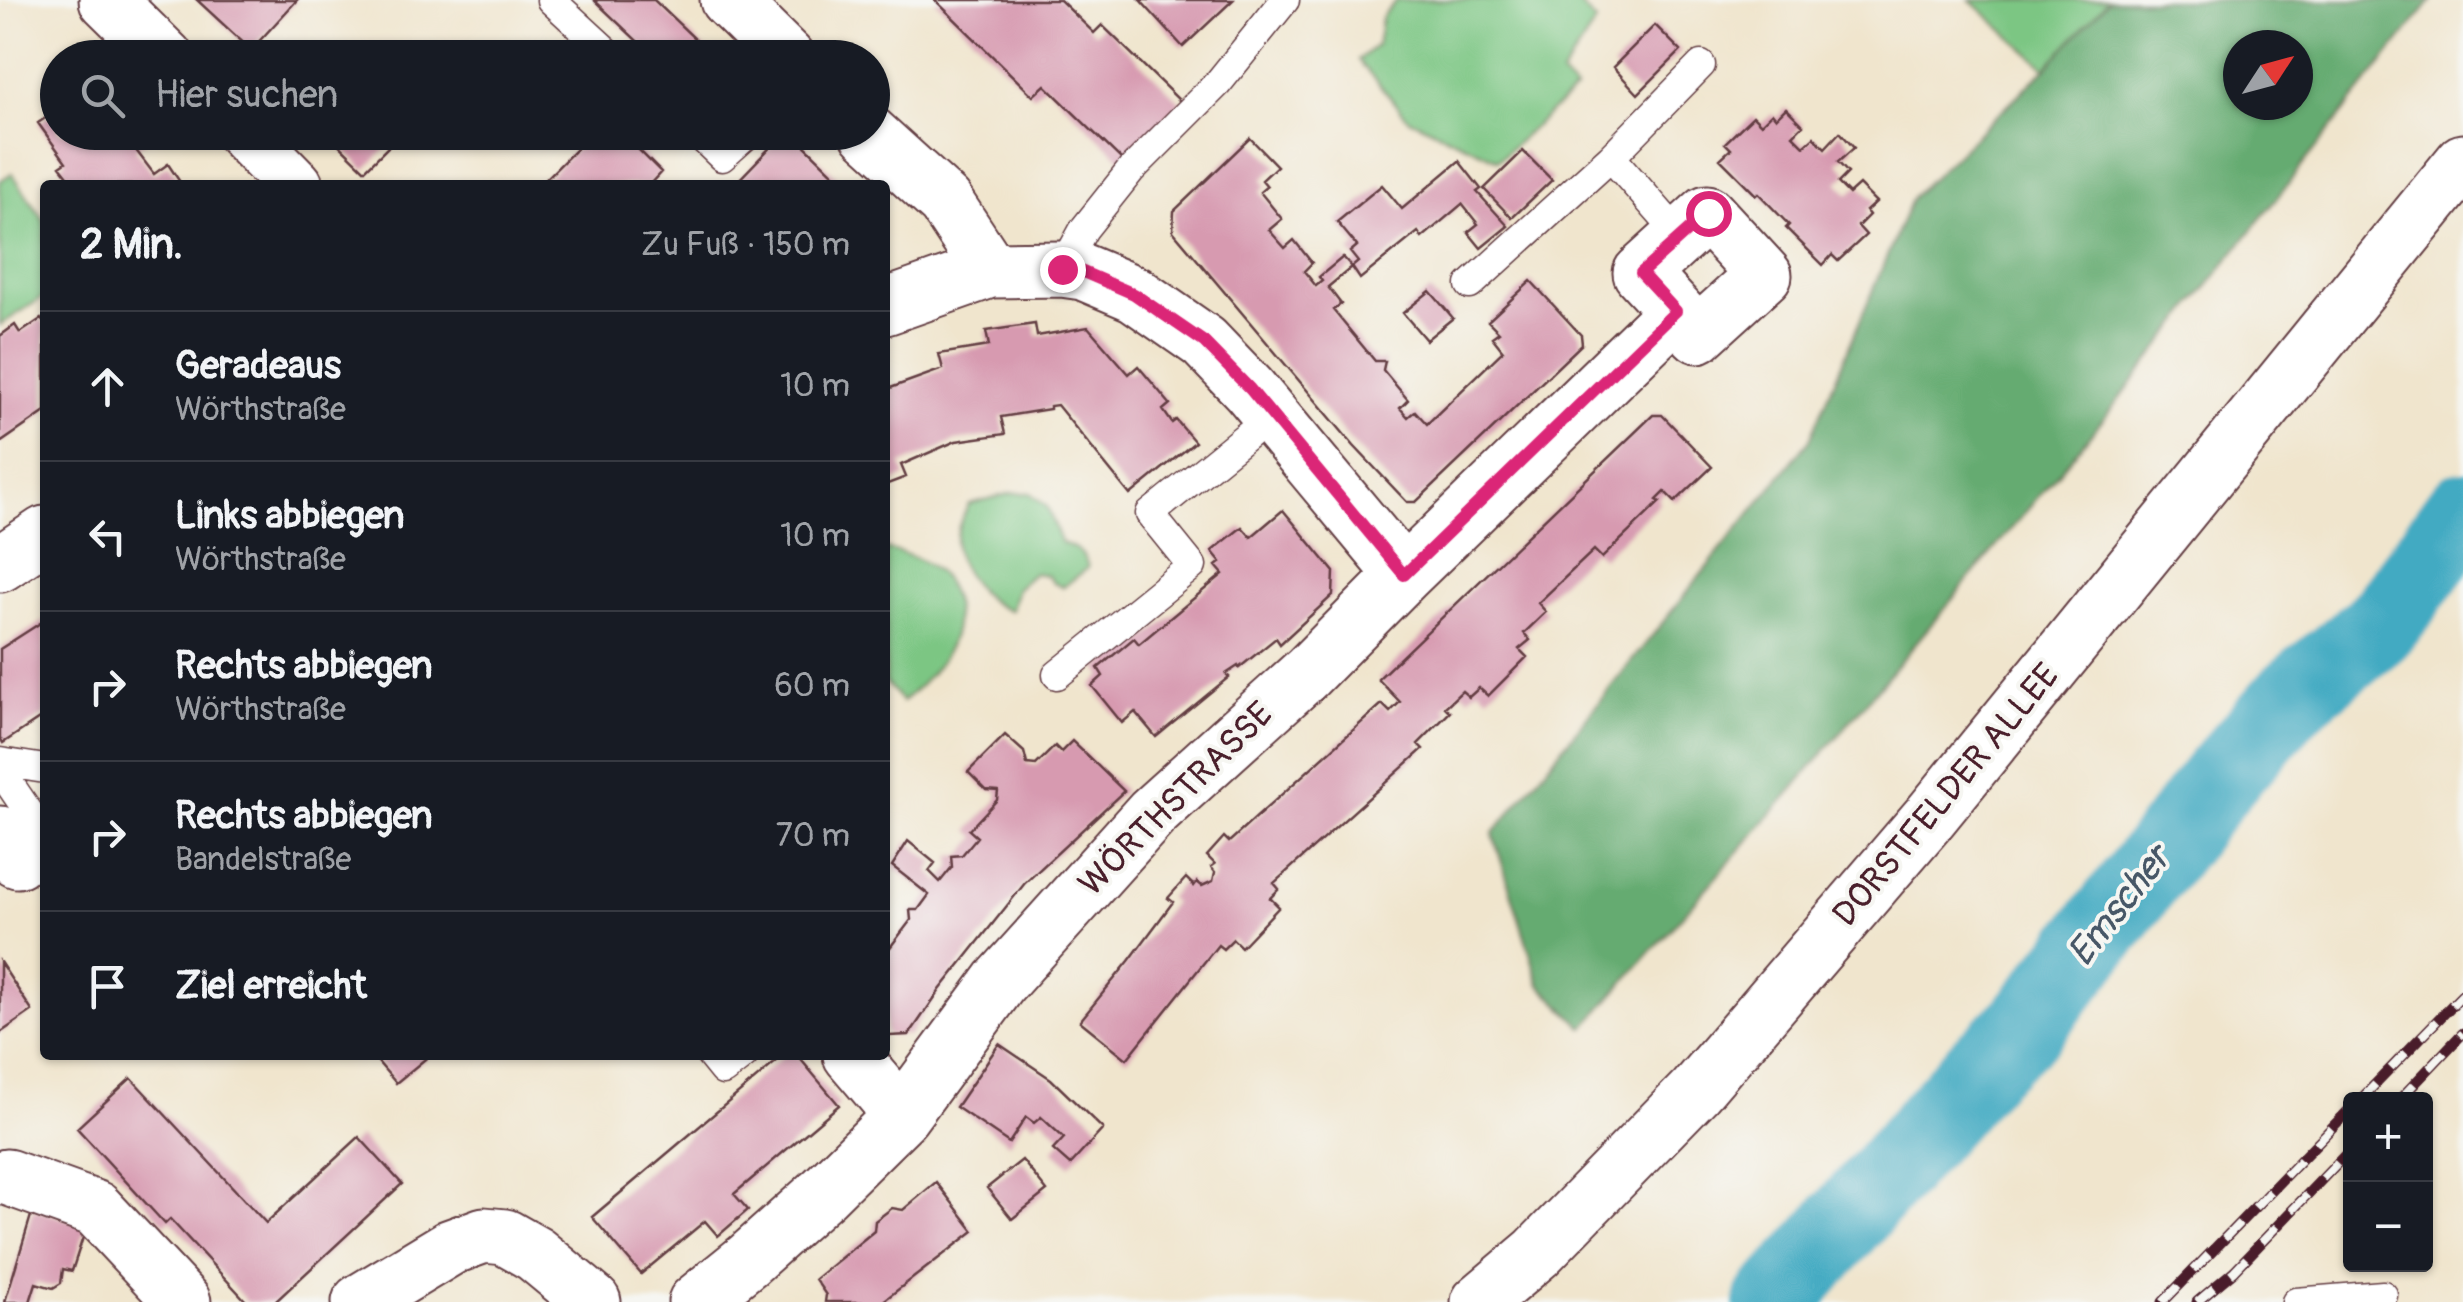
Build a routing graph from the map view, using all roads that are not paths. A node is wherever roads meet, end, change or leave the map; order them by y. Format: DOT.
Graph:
graph roads {
  1 [pos="108,0"];
  2 [pos="551,0"];
  3 [pos="728,0"];
  4 [pos="1286,0"];
  5 [pos="148,40"];
  6 [pos="594,40"];
  7 [pos="769,40"];
  8 [pos="1701,66"];
  9 [pos="2463,142"];
  10 [pos="261,150"];
  11 [pos="888,150"];
  12 [pos="1611,157"];
  13 [pos="2463,162"];
  14 [pos="290,180"];
  15 [pos="1681,236"];
  16 [pos="2384,261"];
  17 [pos="1062,269"];
  18 [pos="990,270"];
  19 [pos="1470,284"];
  20 [pos="890,305"];
  21 [pos="1676,311"];
  22 [pos="1270,416"];
  23 [pos="40,537"];
  24 [pos="0,564"];
  25 [pos="1404,575"];
  26 [pos="1057,675"];
  27 [pos="0,766"];
  28 [pos="40,769"];
  29 [pos="21,843"];
  30 [pos="714,1060"];
  31 [pos="738,1060"];
  32 [pos="855,1060"];
  33 [pos="902,1115"];
  34 [pos="7,1177"];
  35 [pos="2383,1295"];
  36 [pos="183,1302"];
  37 [pos="360,1302"];
  38 [pos="593,1302"];
  39 [pos="696,1302"];
  40 [pos="1478,1302"];
  41 [pos="2296,1302"];
  1 -- 5 [label="street"];
  2 -- 6 [label="lane"];
  3 -- 7 [label="street"];
  4 -- 17 [label="lane"];
  8 -- 12 [label="lane"];
  9 -- 16 [label="street, DORSTFELDER ALLEE"];
  10 -- 14 [label="street"];
  11 -- 18 [label="street"];
  12 -- 15 [label="lane"];
  12 -- 19 [label="lane"];
  13 -- 16 [label="street, DORSTFELDER ALLEE"];
  15 -- 21 [label="street"];
  15 -- 21 [label="street"];
  16 -- 40 [label="street, DORSTFELDER ALLEE"];
  17 -- 18 [label="street"];
  17 -- 22 [label="street"];
  18 -- 20 [label="street"];
  21 -- 25 [label="street, WÖRTHSTRASSE"];
  22 -- 25 [label="street"];
  22 -- 26 [label="lane"];
  23 -- 24 [label="street"];
  25 -- 33 [label="street, WÖRTHSTRASSE"];
  27 -- 28 [label="lane"];
  27 -- 29 [label="lane"];
  30 -- 31 [label="lane"];
  32 -- 33 [label="street"];
  33 -- 39 [label="street, WÖRTHSTRASSE"];
  34 -- 36 [label="street"];
  35 -- 41 [label="lane"];
  37 -- 38 [label="street"];
}
